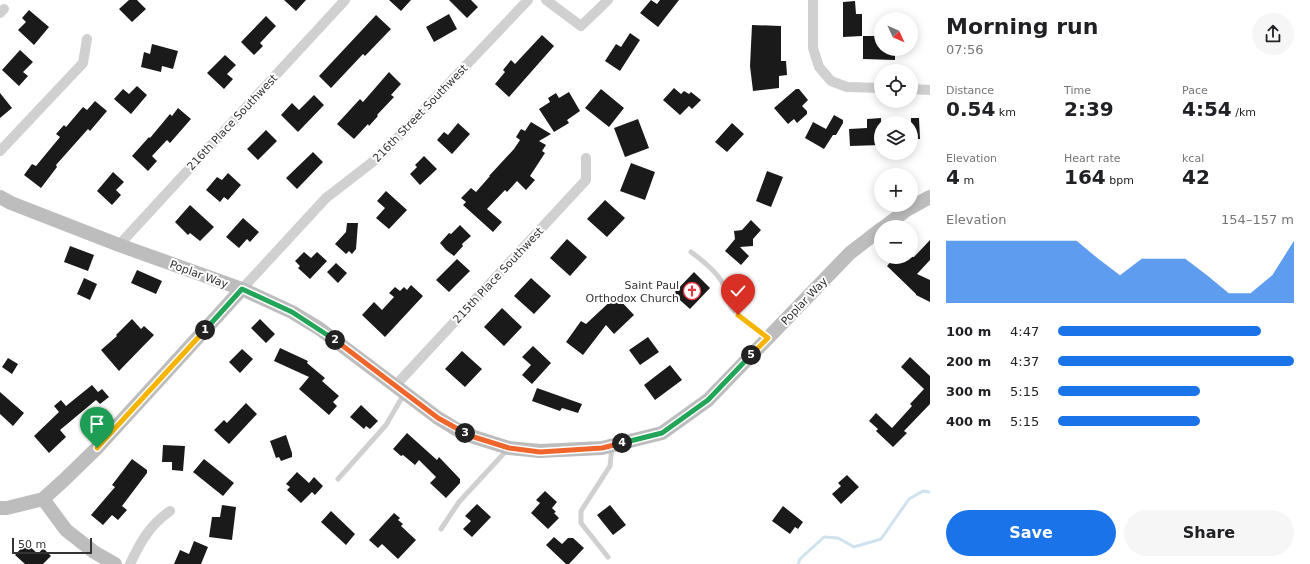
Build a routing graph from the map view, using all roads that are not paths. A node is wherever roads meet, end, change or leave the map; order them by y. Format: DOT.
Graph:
graph roads {
  1 [pos="345,0"];
  2 [pos="528,0"];
  3 [pos="546,0"];
  4 [pos="608,0"];
  5 [pos="813,0"];
  6 [pos="87,39"];
  7 [pos="874,88"];
  8 [pos="918,89"];
  9 [pos="930,90"];
  10 [pos="0,152"];
  11 [pos="586,158"];
  12 [pos="0,197"];
  13 [pos="930,197"];
  14 [pos="893,220"];
  15 [pos="874,234"];
  16 [pos="119,245"];
  17 [pos="692,252"];
  18 [pos="242,289"];
  19 [pos="768,338"];
  20 [pos="400,390"];
  21 [pos="612,446"];
  22 [pos="509,448"];
  23 [pos="338,479"];
  24 [pos="43,499"];
  25 [pos="0,508"];
  26 [pos="170,511"];
  27 [pos="441,529"];
  28 [pos="608,557"];
  29 [pos="115,564"];
  30 [pos="130,564"];
  1 -- 16 [label="street, 216th Place Southwest"];
  2 -- 18 [label="street, 216th Street Southwest"];
  3 -- 4 [label="street"];
  5 -- 7 [label="street"];
  6 -- 10 [label="street"];
  8 -- 9 [label="street"];
  11 -- 20 [label="street, 215th Place Southwest"];
  12 -- 16 [label="main road, Poplar Way"];
  13 -- 14 [label="main road"];
  15 -- 19 [label="main road, Poplar Way"];
  16 -- 18 [label="main road, Poplar Way"];
  17 -- 19 [label="lane"];
  18 -- 20 [label="main road, Poplar Way"];
  18 -- 24 [label="main road, 216th Street Southwest"];
  19 -- 21 [label="main road, Poplar Way"];
  20 -- 22 [label="main road, Poplar Way"];
  20 -- 23 [label="lane"];
  21 -- 22 [label="main road, Poplar Way"];
  21 -- 28 [label="lane"];
  22 -- 27 [label="lane"];
  24 -- 25 [label="main road"];
  24 -- 29 [label="main road"];
  26 -- 30 [label="street"];
}
